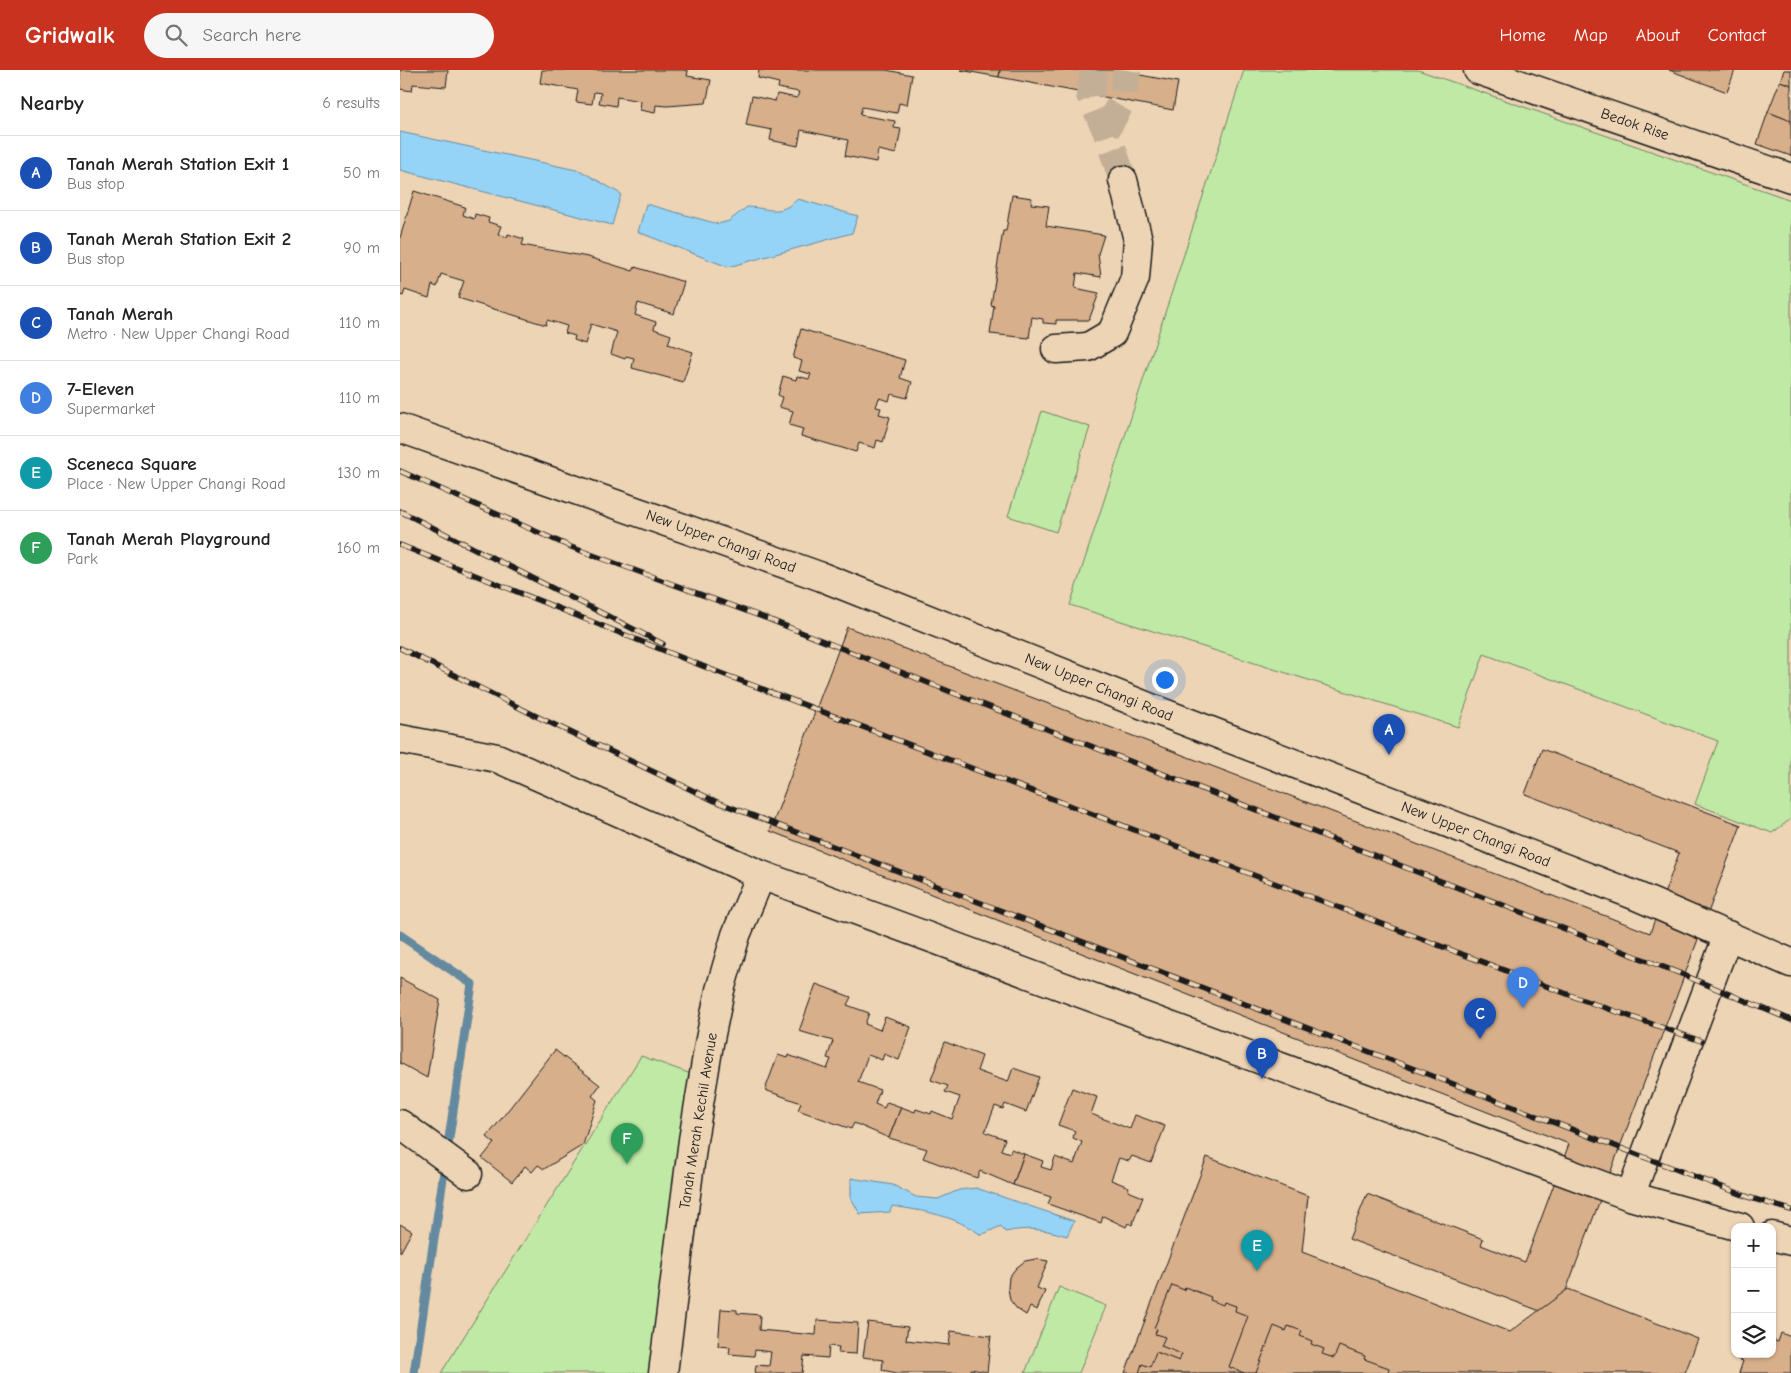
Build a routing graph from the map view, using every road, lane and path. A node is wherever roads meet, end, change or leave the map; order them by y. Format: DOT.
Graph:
graph roads {
  1 [pos="1478,70"];
  2 [pos="1791,178"];
  3 [pos="1123,180"];
  4 [pos="1056,349"];
  5 [pos="400,428"];
  6 [pos="400,739"];
  7 [pos="760,875"];
  8 [pos="1728,935"];
  9 [pos="1791,963"];
  10 [pos="400,1124"];
  11 [pos="468,1174"];
  12 [pos="1630,1196"];
  13 [pos="1731,1224"];
  14 [pos="1776,1237"];
  15 [pos="1791,1241"];
  16 [pos="663,1373"];
  1 -- 2 [label="main road, Bedok Rise"];
  3 -- 4 [label="main road"];
  5 -- 8 [label="main road, New Upper Changi Road"];
  6 -- 7 [label="main road"];
  7 -- 12 [label="main road"];
  7 -- 16 [label="main road, Tanah Merah Kechil Avenue"];
  8 -- 9 [label="main road, New Upper Changi Road"];
  8 -- 12 [label="main road"];
  10 -- 11 [label="main road"];
  12 -- 13 [label="main road"];
  14 -- 15 [label="main road"];
}
